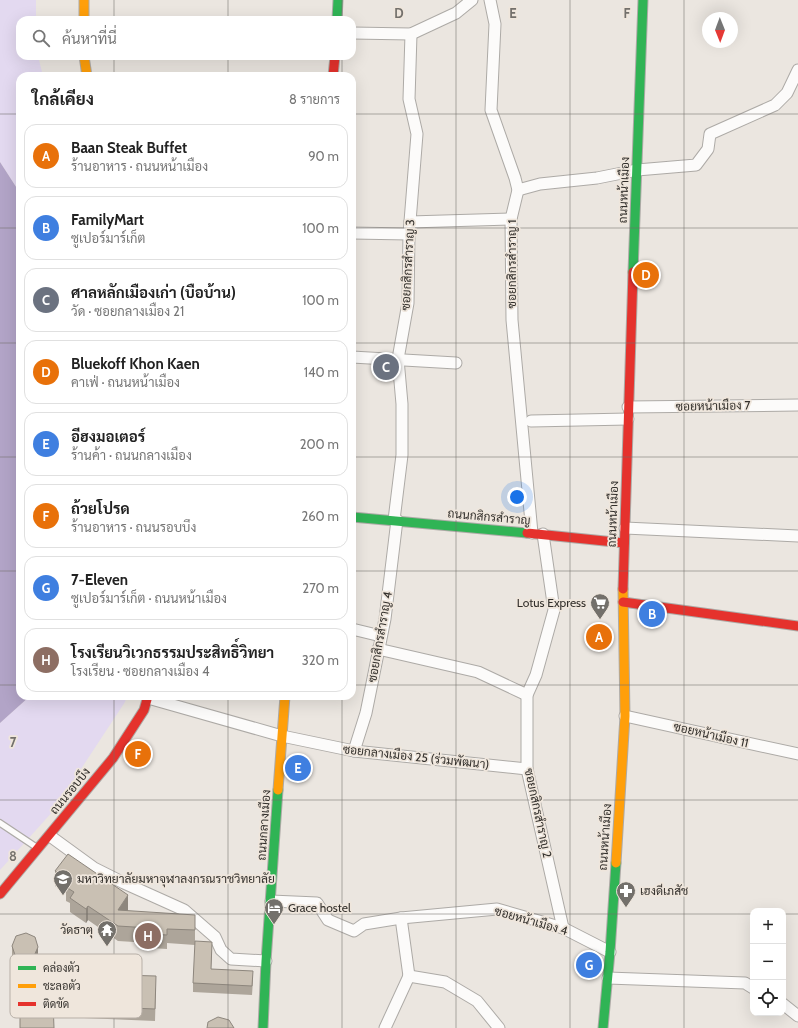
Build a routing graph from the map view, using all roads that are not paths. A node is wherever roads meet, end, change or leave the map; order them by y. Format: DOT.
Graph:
graph roads {
  1 [pos="84,0"];
  2 [pos="338,0"];
  3 [pos="472,0"];
  4 [pos="490,0"];
  5 [pos="643,0"];
  6 [pos="84,16"];
  7 [pos="337,16"];
  8 [pos="356,33"];
  9 [pos="411,34"];
  10 [pos="85,60"];
  11 [pos="335,60"];
  12 [pos="798,70"];
  13 [pos="86,72"];
  14 [pos="333,72"];
  15 [pos="637,170"];
  16 [pos="518,190"];
  17 [pos="511,219"];
  18 [pos="410,222"];
  19 [pos="356,233"];
  20 [pos="409,234"];
  21 [pos="356,357"];
  22 [pos="398,359"];
  23 [pos="456,363"];
  24 [pos="798,405"];
  25 [pos="628,407"];
  26 [pos="628,419"];
  27 [pos="531,421"];
  28 [pos="356,517"];
  29 [pos="396,520"];
  30 [pos="625,528"];
  31 [pos="538,534"];
  32 [pos="798,536"];
  33 [pos="624,543"];
  34 [pos="622,602"];
  35 [pos="798,626"];
  36 [pos="356,630"];
  37 [pos="382,636"];
  38 [pos="378,649"];
  39 [pos="527,695"];
  40 [pos="147,700"];
  41 [pos="158,700"];
  42 [pos="285,700"];
  43 [pos="625,716"];
  44 [pos="282,736"];
  45 [pos="354,751"];
  46 [pos="798,754"];
  47 [pos="527,769"];
  48 [pos="0,823"];
  49 [pos="50,836"];
  50 [pos="38,849"];
  51 [pos="0,894"];
  52 [pos="271,902"];
  53 [pos="401,918"];
  54 [pos="563,928"];
  55 [pos="610,952"];
  56 [pos="266,961"];
  57 [pos="409,976"];
  58 [pos="608,978"];
  59 [pos="750,986"];
  60 [pos="786,1006"];
  61 [pos="798,1016"];
  62 [pos="263,1028"];
  63 [pos="385,1028"];
  64 [pos="499,1028"];
  65 [pos="603,1028"];
  1 -- 6 [label="street"];
  2 -- 7 [label="street"];
  3 -- 9 [label="street"];
  4 -- 16 [label="street, ซอยกสิกรสำราญ 1"];
  5 -- 15 [label="street, ถนนหน้าเมือง"];
  8 -- 9 [label="street"];
  9 -- 18 [label="street, ซอยกสิกรสำราญ 3"];
  10 -- 13 [label="street"];
  11 -- 14 [label="street"];
  12 -- 15 [label="street"];
  15 -- 16 [label="street"];
  15 -- 25 [label="street, ถนนหน้าเมือง"];
  16 -- 17 [label="street, ซอยกสิกรสำราญ 1"];
  17 -- 18 [label="street"];
  17 -- 31 [label="street, ซอยกสิกรสำราญ 1"];
  18 -- 20 [label="street, ซอยกสิกรสำราญ 3"];
  19 -- 20 [label="street"];
  20 -- 22 [label="street, ซอยกสิกรสำราญ 3"];
  21 -- 22 [label="street"];
  22 -- 23 [label="street"];
  22 -- 29 [label="street, ซอยกสิกรสำราญ 3"];
  24 -- 25 [label="street, ซอยหน้าเมือง 7"];
  25 -- 26 [label="street, ถนนหน้าเมือง"];
  26 -- 27 [label="street"];
  26 -- 30 [label="street, ถนนหน้าเมือง"];
  28 -- 29 [label="street, ถนนกสิกรสำราญ"];
  29 -- 31 [label="street, ถนนกสิกรสำราญ"];
  29 -- 37 [label="street, ซอยกสิกรสำราญ 4"];
  30 -- 32 [label="street"];
  30 -- 33 [label="street, ถนนหน้าเมือง"];
  31 -- 33 [label="street, ถนนกสิกรสำราญ"];
  31 -- 39 [label="street, ซอยกสิกรสำราญ 2"];
  33 -- 34 [label="street, ถนนหน้าเมือง"];
  34 -- 35 [label="street"];
  34 -- 43 [label="street, ถนนหน้าเมือง"];
  36 -- 37 [label="street"];
  37 -- 38 [label="street, ซอยกสิกรสำราญ 4"];
  38 -- 39 [label="street"];
  38 -- 45 [label="street, ซอยกสิกรสำราญ 4"];
  39 -- 47 [label="street, ซอยกสิกรสำราญ 2"];
  40 -- 49 [label="street, ถนนรอบบึง"];
  41 -- 44 [label="street, ซอยกลางเมือง 25 (ร่วมพัฒนา)"];
  42 -- 44 [label="street, ถนนกลางเมือง"];
  43 -- 46 [label="street, ซอยหน้าเมือง 11"];
  43 -- 55 [label="street, ถนนหน้าเมือง"];
  44 -- 45 [label="street, ซอยกลางเมือง 25 (ร่วมพัฒนา)"];
  44 -- 52 [label="street, ถนนกลางเมือง"];
  45 -- 47 [label="street, ซอยกลางเมือง 25 (ร่วมพัฒนา)"];
  47 -- 54 [label="street, ซอยกสิกรสำราญ 2"];
  48 -- 50 [label="lane"];
  49 -- 50 [label="street, ถนนรอบบึง"];
  49 -- 56 [label="street"];
  50 -- 51 [label="street, ถนนรอบบึง"];
  52 -- 53 [label="street, ซอยหน้าเมือง 4"];
  52 -- 56 [label="street, ถนนกลางเมือง"];
  53 -- 54 [label="street, ซอยหน้าเมือง 4"];
  53 -- 57 [label="street"];
  54 -- 55 [label="street, ซอยหน้าเมือง 4"];
  55 -- 58 [label="street, ถนนหน้าเมือง"];
  56 -- 62 [label="street, ถนนกลางเมือง"];
  57 -- 63 [label="street"];
  57 -- 64 [label="street"];
  58 -- 59 [label="street"];
  58 -- 65 [label="street, ถนนหน้าเมือง"];
  60 -- 61 [label="street"];
}
